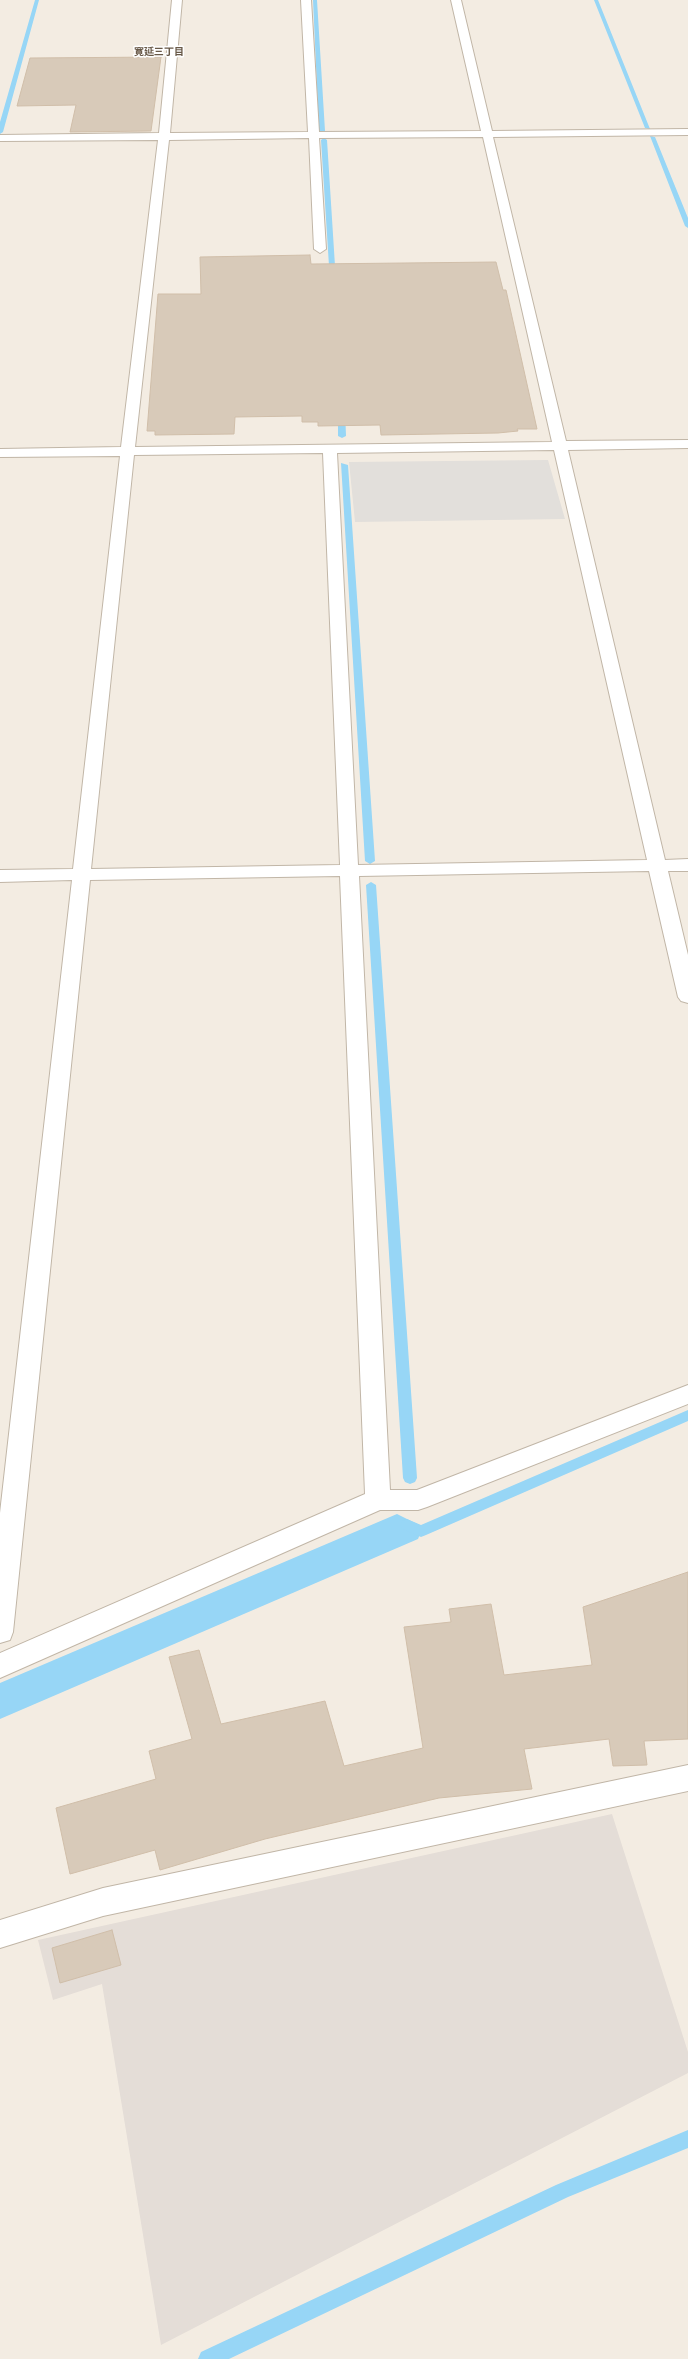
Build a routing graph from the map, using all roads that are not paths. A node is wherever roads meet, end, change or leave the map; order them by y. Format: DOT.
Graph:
graph roads {
  1 [pos="178,0"];
  2 [pos="306,0"];
  3 [pos="456,0"];
  4 [pos="688,132"];
  5 [pos="487,134"];
  6 [pos="313,135"];
  7 [pos="164,137"];
  8 [pos="0,138"];
  9 [pos="320,249"];
  10 [pos="688,444"];
  11 [pos="560,447"];
  12 [pos="330,450"];
  13 [pos="127,452"];
  14 [pos="0,453"];
  15 [pos="688,865"];
  16 [pos="658,866"];
  17 [pos="350,871"];
  18 [pos="82,875"];
  19 [pos="0,876"];
  20 [pos="688,997"];
  21 [pos="688,1394"];
  22 [pos="378,1500"];
  23 [pos="0,1632"];
  24 [pos="0,1666"];
  25 [pos="688,1778"];
  26 [pos="0,1934"];
  1 -- 7 [label="street"];
  2 -- 6 [label="street"];
  3 -- 5 [label="street"];
  4 -- 5 [label="street"];
  5 -- 6 [label="street"];
  5 -- 11 [label="street"];
  6 -- 7 [label="street"];
  6 -- 9 [label="street"];
  7 -- 8 [label="street"];
  7 -- 13 [label="street"];
  10 -- 11 [label="street"];
  11 -- 12 [label="street"];
  11 -- 16 [label="street"];
  12 -- 13 [label="street"];
  12 -- 17 [label="street"];
  13 -- 14 [label="street"];
  13 -- 18 [label="street"];
  15 -- 16 [label="street"];
  16 -- 17 [label="street"];
  16 -- 20 [label="street"];
  17 -- 18 [label="street"];
  17 -- 22 [label="street"];
  18 -- 19 [label="street"];
  18 -- 23 [label="street"];
  21 -- 22 [label="street"];
  22 -- 24 [label="street"];
  25 -- 26 [label="street"];
}
